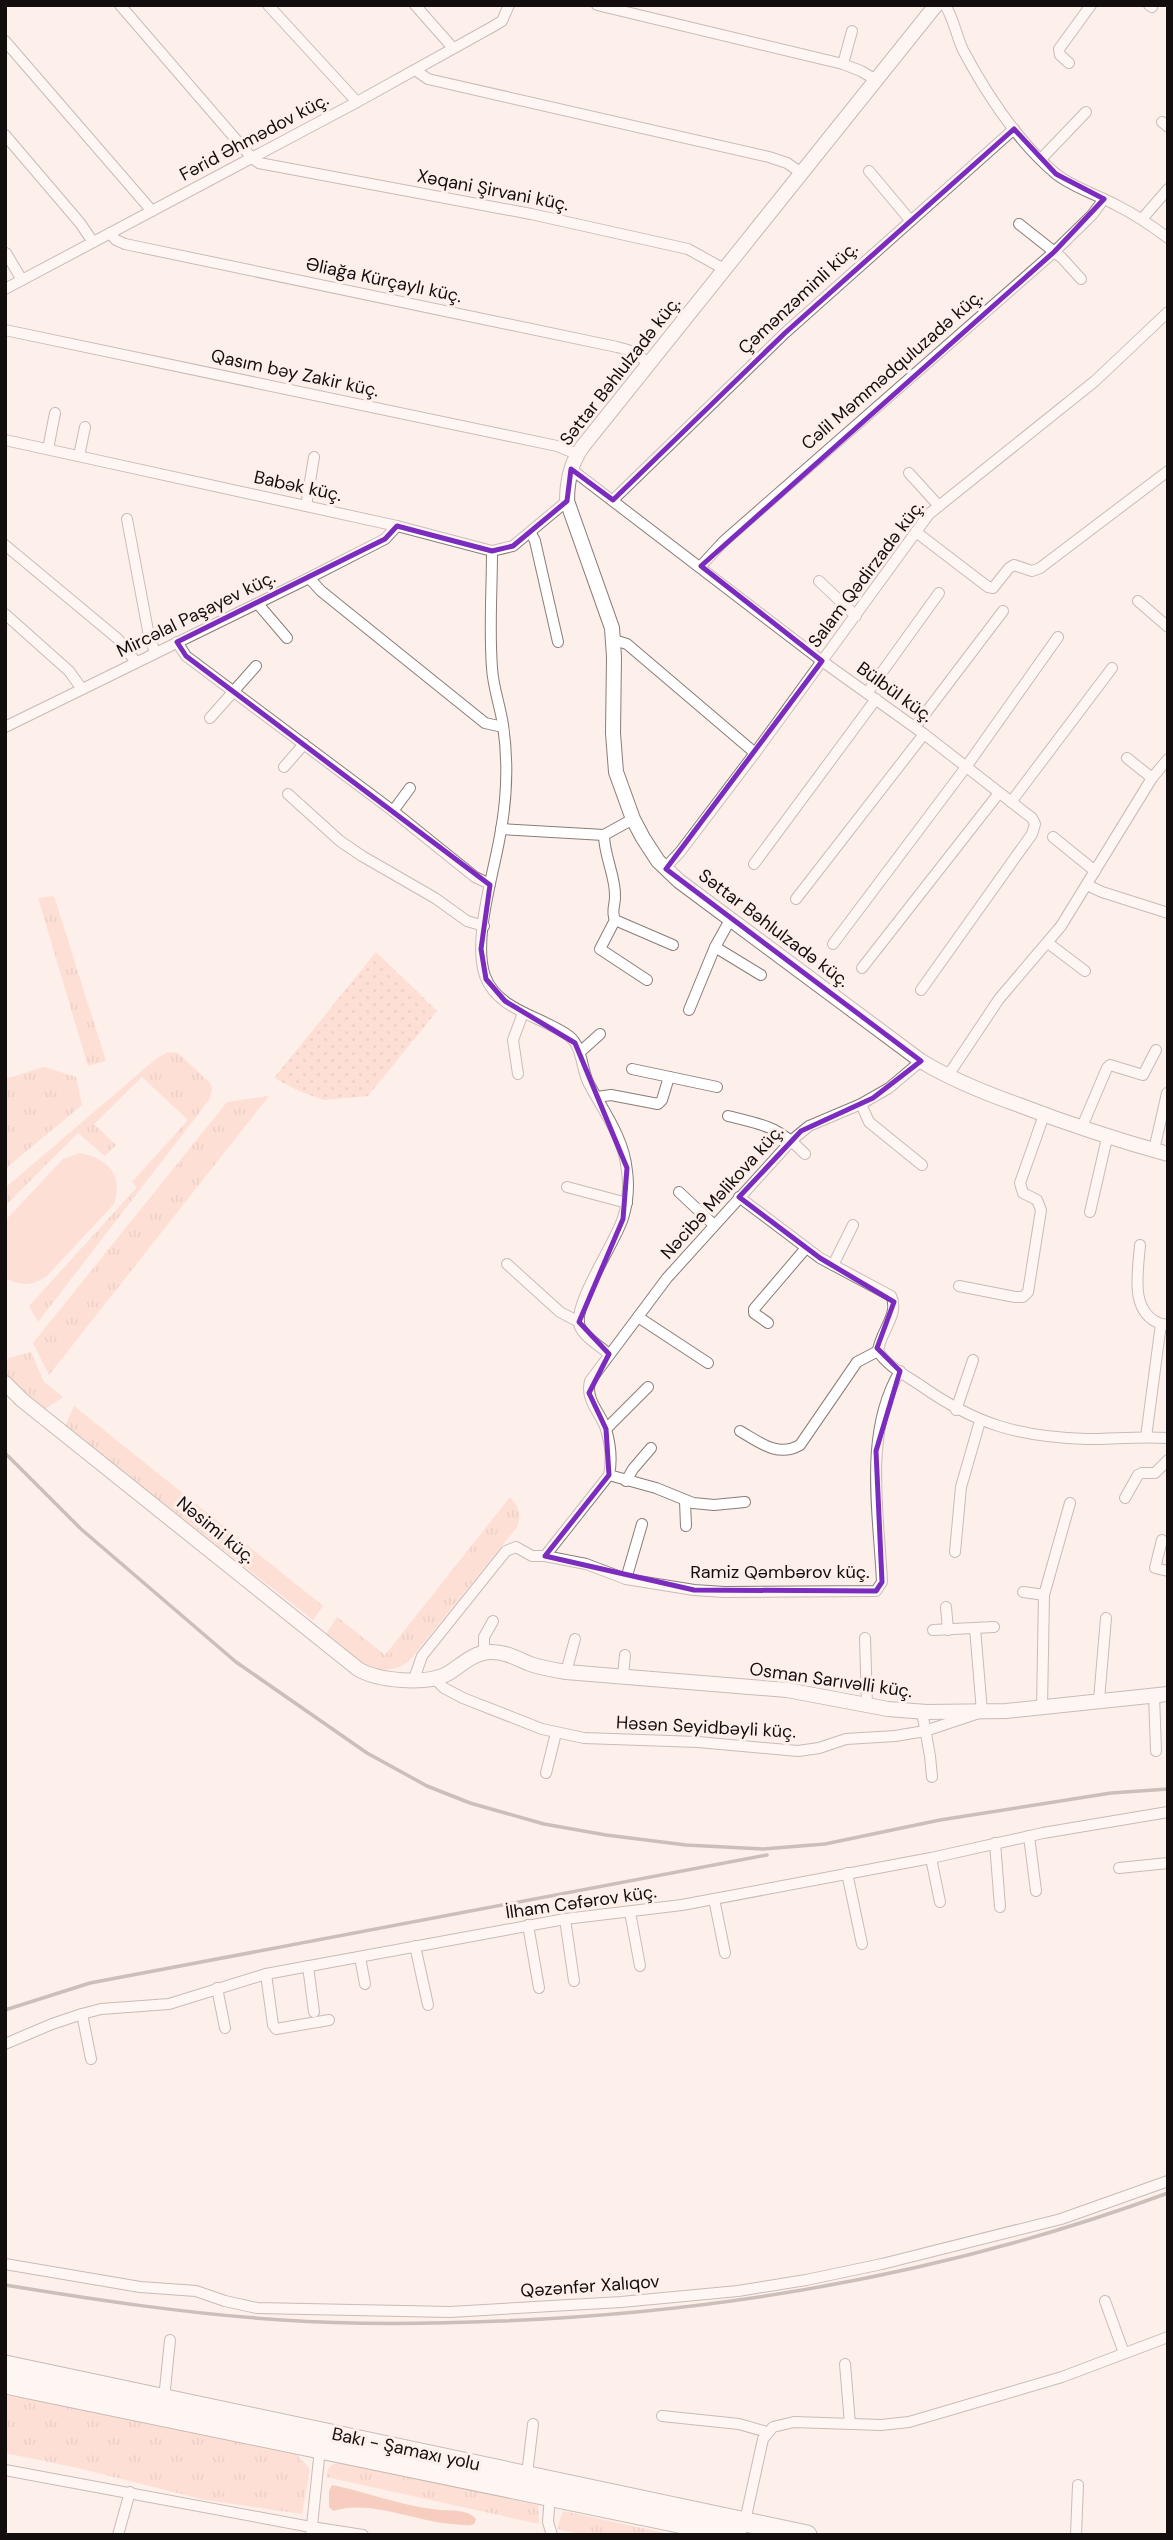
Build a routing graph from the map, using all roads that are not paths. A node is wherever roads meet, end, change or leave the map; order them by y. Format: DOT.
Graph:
graph roads {
  1 [pos="120,5"];
  2 [pos="268,5"];
  3 [pos="415,5"];
  4 [pos="509,5"];
  5 [pos="597,5"];
  6 [pos="936,5"];
  7 [pos="945,5"];
  8 [pos="1091,5"];
  9 [pos="852,31"];
  10 [pos="5,41"];
  11 [pos="453,48"];
  12 [pos="1069,63"];
  13 [pos="843,64"];
  14 [pos="415,70"];
  15 [pos="876,80"];
  16 [pos="357,103"];
  17 [pos="1086,112"];
  18 [pos="1014,129"];
  19 [pos="5,135"];
  20 [pos="252,158"];
  21 [pos="1041,159"];
  22 [pos="869,171"];
  23 [pos="800,172"];
  24 [pos="1168,189"];
  25 [pos="1104,199"];
  26 [pos="152,211"];
  27 [pos="1142,219"];
  28 [pos="910,220"];
  29 [pos="1019,224"];
  30 [pos="110,233"];
  31 [pos="1168,238"];
  32 [pos="93,242"];
  33 [pos="1054,252"];
  34 [pos="6,253"];
  35 [pos="724,269"];
  36 [pos="1081,279"];
  37 [pos="22,280"];
  38 [pos="5,289"];
  39 [pos="1168,312"];
  40 [pos="5,330"];
  41 [pos="650,363"];
  42 [pos="55,413"];
  43 [pos="85,427"];
  44 [pos="5,440"];
  45 [pos="48,449"];
  46 [pos="578,454"];
  47 [pos="79,456"];
  48 [pos="314,457"];
  49 [pos="571,469"];
  50 [pos="1168,471"];
  51 [pos="909,473"];
  52 [pos="613,500"];
  53 [pos="567,501"];
  54 [pos="306,506"];
  55 [pos="939,506"];
  56 [pos="127,519"];
  57 [pos="397,526"];
  58 [pos="916,532"];
  59 [pos="530,533"];
  60 [pos="5,545"];
  61 [pos="492,551"];
  62 [pos="701,566"];
  63 [pos="309,578"];
  64 [pos="819,581"];
  65 [pos="939,593"];
  66 [pos="1138,601"];
  67 [pos="257,604"];
  68 [pos="1003,611"];
  69 [pos="5,614"];
  70 [pos="856,616"];
  71 [pos="1168,627"];
  72 [pos="1058,637"];
  73 [pos="287,638"];
  74 [pos="614,640"];
  75 [pos="177,642"];
  76 [pos="558,642"];
  77 [pos="155,652"];
  78 [pos="822,661"];
  79 [pos="136,662"];
  80 [pos="256,666"];
  81 [pos="1112,668"];
  82 [pos="82,689"];
  83 [pos="233,692"];
  84 [pos="872,696"];
  85 [pos="210,718"];
  86 [pos="5,727"];
  87 [pos="503,727"];
  88 [pos="920,731"];
  89 [pos="304,744"];
  90 [pos="755,753"];
  91 [pos="1127,758"];
  92 [pos="1168,759"];
  93 [pos="284,767"];
  94 [pos="967,767"];
  95 [pos="1152,778"];
  96 [pos="410,788"];
  97 [pos="999,793"];
  98 [pos="288,794"];
  99 [pos="1011,802"];
  100 [pos="393,811"];
  101 [pos="633,819"];
  102 [pos="501,829"];
  103 [pos="604,835"];
  104 [pos="1053,837"];
  105 [pos="754,864"];
  106 [pos="665,868"];
  107 [pos="1095,871"];
  108 [pos="490,884"];
  109 [pos="1087,885"];
  110 [pos="796,899"];
  111 [pos="1168,912"];
  112 [pos="615,920"];
  113 [pos="730,920"];
  114 [pos="484,926"];
  115 [pos="1048,943"];
  116 [pos="832,944"];
  117 [pos="673,945"];
  118 [pos="715,947"];
  119 [pos="862,968"];
  120 [pos="1085,971"];
  121 [pos="761,975"];
  122 [pos="647,980"];
  123 [pos="921,990"];
  124 [pos="689,1010"];
  125 [pos="523,1013"];
  126 [pos="600,1034"];
  127 [pos="1156,1050"];
  128 [pos="580,1052"];
  129 [pos="921,1061"];
  130 [pos="632,1069"];
  131 [pos="518,1074"];
  132 [pos="669,1077"];
  133 [pos="947,1077"];
  134 [pos="717,1087"];
  135 [pos="1167,1093"];
  136 [pos="597,1097"];
  137 [pos="861,1104"];
  138 [pos="1044,1115"];
  139 [pos="728,1116"];
  140 [pos="1081,1129"];
  141 [pos="1107,1138"];
  142 [pos="792,1140"];
  143 [pos="1161,1152"];
  144 [pos="805,1154"];
  145 [pos="922,1165"];
  146 [pos="567,1187"];
  147 [pos="679,1192"];
  148 [pos="739,1197"];
  149 [pos="626,1203"];
  150 [pos="1090,1212"];
  151 [pos="714,1224"];
  152 [pos="853,1225"];
  153 [pos="1140,1245"];
  154 [pos="806,1248"];
  155 [pos="507,1264"];
  156 [pos="833,1265"];
  157 [pos="959,1286"];
  158 [pos="638,1317"];
  159 [pos="579,1322"];
  160 [pos="768,1323"];
  161 [pos="1165,1324"];
  162 [pos="878,1351"];
  163 [pos="609,1354"];
  164 [pos="972,1360"];
  165 [pos="708,1363"];
  166 [pos="900,1371"];
  167 [pos="5,1383"];
  168 [pos="648,1387"];
  169 [pos="956,1409"];
  170 [pos="979,1421"];
  171 [pos="606,1430"];
  172 [pos="740,1431"];
  173 [pos="1146,1437"];
  174 [pos="1168,1438"];
  175 [pos="651,1448"];
  176 [pos="1168,1460"];
  177 [pos="609,1475"];
  178 [pos="626,1481"];
  179 [pos="1125,1498"];
  180 [pos="685,1501"];
  181 [pos="745,1502"];
  182 [pos="1070,1503"];
  183 [pos="642,1524"];
  184 [pos="686,1526"];
  185 [pos="1162,1540"];
  186 [pos="955,1552"];
  187 [pos="545,1556"];
  188 [pos="1168,1571"];
  189 [pos="626,1579"];
  190 [pos="1023,1592"];
  191 [pos="1044,1595"];
  192 [pos="946,1607"];
  193 [pos="1106,1618"];
  194 [pos="493,1621"];
  195 [pos="994,1627"];
  196 [pos="975,1628"];
  197 [pos="933,1630"];
  198 [pos="948,1630"];
  199 [pos="865,1638"];
  200 [pos="575,1639"];
  201 [pos="484,1652"];
  202 [pos="625,1655"];
  203 [pos="566,1672"];
  204 [pos="624,1676"];
  205 [pos="414,1679"];
  206 [pos="435,1679"];
  207 [pos="1161,1694"];
  208 [pos="1099,1700"];
  209 [pos="867,1706"];
  210 [pos="1042,1707"];
  211 [pos="922,1712"];
  212 [pos="982,1712"];
  213 [pos="925,1731"];
  214 [pos="556,1732"];
  215 [pos="1156,1751"];
  216 [pos="547,1773"];
  217 [pos="932,1777"];
  218 [pos="1168,1812"];
  219 [pos="1029,1836"];
  220 [pos="995,1843"];
  221 [pos="931,1858"];
  222 [pos="1168,1863"];
  223 [pos="1119,1868"];
  224 [pos="847,1873"];
  225 [pos="1036,1891"];
  226 [pos="714,1899"];
  227 [pos="940,1902"];
  228 [pos="1000,1907"];
  229 [pos="631,1912"];
  230 [pos="565,1919"];
  231 [pos="528,1925"];
  232 [pos="862,1944"];
  233 [pos="415,1946"];
  234 [pos="725,1954"];
  235 [pos="360,1957"];
  236 [pos="308,1966"];
  237 [pos="640,1966"];
  238 [pos="266,1974"];
  239 [pos="573,1981"];
  240 [pos="365,1984"];
  241 [pos="217,1988"];
  242 [pos="539,1988"];
  243 [pos="428,2005"];
  244 [pos="314,2012"];
  245 [pos="82,2014"];
  246 [pos="329,2020"];
  247 [pos="225,2028"];
  248 [pos="5,2044"];
  249 [pos="91,2059"];
  250 [pos="1168,2181"];
  251 [pos="5,2264"];
  252 [pos="1105,2301"];
  253 [pos="1168,2337"];
  254 [pos="170,2340"];
  255 [pos="1124,2353"];
  256 [pos="845,2364"];
  257 [pos="5,2365"];
  258 [pos="5,2384"];
  259 [pos="164,2399"];
  260 [pos="662,2416"];
  261 [pos="533,2424"];
  262 [pos="850,2424"];
  263 [pos="767,2432"];
  264 [pos="320,2449"];
  265 [pos="5,2470"];
  266 [pos="527,2474"];
  267 [pos="1078,2485"];
  268 [pos="130,2492"];
  269 [pos="550,2495"];
  270 [pos="741,2528"];
  271 [pos="311,2531"];
  272 [pos="118,2535"];
  273 [pos="363,2535"];
  274 [pos="552,2535"];
  275 [pos="807,2535"];
  276 [pos="1076,2535"];
  1 -- 20 [label="street"];
  2 -- 16 [label="street"];
  3 -- 11 [label="street"];
  4 -- 11 [label="street, Fərid Əhmədov küç."];
  5 -- 13 [label="street"];
  6 -- 15 [label="street, Səttar Bəhlulzadə küç."];
  7 -- 18 [label="street"];
  8 -- 12 [label="street"];
  9 -- 13 [label="street"];
  10 -- 26 [label="street"];
  11 -- 14 [label="street, Fərid Əhmədov küç."];
  13 -- 15 [label="street"];
  14 -- 16 [label="street, Fərid Əhmədov küç."];
  14 -- 23 [label="street"];
  15 -- 23 [label="street, Səttar Bəhlulzadə küç."];
  16 -- 20 [label="street, Fərid Əhmədov küç."];
  17 -- 21 [label="street"];
  18 -- 21 [label="street"];
  18 -- 28 [label="street, Çəmənzəminli küç."];
  19 -- 32 [label="street"];
  20 -- 26 [label="street, Fərid Əhmədov küç."];
  20 -- 35 [label="street, Xəqani Şirvani küç."];
  21 -- 25 [label="street"];
  22 -- 28 [label="street"];
  23 -- 35 [label="street, Səttar Bəhlulzadə küç."];
  24 -- 27 [label="street"];
  25 -- 27 [label="street"];
  25 -- 33 [label="street, Cəlil Məmmədquluzadə küç."];
  26 -- 30 [label="street, Fərid Əhmədov küç."];
  27 -- 31 [label="street"];
  28 -- 52 [label="street, Çəmənzəminli küç."];
  29 -- 33 [label="street"];
  30 -- 32 [label="street, Fərid Əhmədov küç."];
  30 -- 41 [label="street, Əliağa Kürçaylı küç."];
  32 -- 37 [label="street, Fərid Əhmədov küç."];
  33 -- 36 [label="street"];
  33 -- 62 [label="street, Cəlil Məmmədquluzadə küç."];
  34 -- 37 [label="street"];
  35 -- 41 [label="street, Səttar Bəhlulzadə küç."];
  37 -- 38 [label="street, Fərid Əhmədov küç."];
  39 -- 55 [label="street, Salam Qədirzadə küç."];
  40 -- 46 [label="street, Qasım bəy Zakir küç."];
  41 -- 46 [label="street, Səttar Bəhlulzadə küç."];
  42 -- 45 [label="street"];
  43 -- 47 [label="street"];
  44 -- 45 [label="street, Babək küç."];
  45 -- 47 [label="street, Babək küç."];
  46 -- 49 [label="street, Səttar Bəhlulzadə küç."];
  47 -- 54 [label="street, Babək küç."];
  48 -- 54 [label="street"];
  49 -- 52 [label="street, Bülbül küç."];
  49 -- 53 [label="street, Səttar Bəhlulzadə küç."];
  50 -- 58 [label="street"];
  51 -- 55 [label="street"];
  52 -- 62 [label="street, Bülbül küç."];
  53 -- 59 [label="street"];
  53 -- 74 [label="street, Səttar Bəhlulzadə küç."];
  54 -- 57 [label="street, Babək küç."];
  55 -- 58 [label="street, Salam Qədirzadə küç."];
  56 -- 77 [label="street"];
  57 -- 61 [label="street, Babək küç."];
  57 -- 63 [label="street, Mircəlal Paşayev küç."];
  58 -- 70 [label="street, Salam Qədirzadə küç."];
  59 -- 61 [label="street"];
  59 -- 76 [label="street"];
  60 -- 79 [label="street"];
  61 -- 87 [label="street"];
  62 -- 78 [label="street, Bülbül küç."];
  63 -- 67 [label="street, Mircəlal Paşayev küç."];
  63 -- 87 [label="street"];
  64 -- 70 [label="street"];
  65 -- 84 [label="street"];
  66 -- 71 [label="street"];
  67 -- 73 [label="street"];
  67 -- 75 [label="street, Mircəlal Paşayev küç."];
  68 -- 88 [label="street"];
  69 -- 82 [label="street"];
  70 -- 78 [label="street, Salam Qədirzadə küç."];
  72 -- 94 [label="street"];
  74 -- 90 [label="street"];
  74 -- 101 [label="street, Səttar Bəhlulzadə küç."];
  75 -- 77 [label="street, Mircəlal Paşayev küç."];
  75 -- 83 [label="street"];
  77 -- 79 [label="street, Mircəlal Paşayev küç."];
  78 -- 84 [label="street, Bülbül küç."];
  78 -- 90 [label="street, Salam Qədirzadə küç."];
  79 -- 82 [label="street, Mircəlal Paşayev küç."];
  80 -- 83 [label="street"];
  81 -- 99 [label="street"];
  82 -- 86 [label="street, Mircəlal Paşayev küç."];
  83 -- 85 [label="street"];
  83 -- 89 [label="street"];
  84 -- 88 [label="street, Bülbül küç."];
  84 -- 105 [label="street"];
  87 -- 102 [label="street"];
  88 -- 94 [label="street, Bülbül küç."];
  88 -- 110 [label="street"];
  89 -- 93 [label="street"];
  89 -- 100 [label="street"];
  90 -- 106 [label="street, Salam Qədirzadə küç."];
  91 -- 95 [label="street"];
  92 -- 95 [label="street"];
  94 -- 97 [label="street, Bülbül küç."];
  94 -- 116 [label="street"];
  95 -- 107 [label="street"];
  96 -- 100 [label="street"];
  97 -- 99 [label="street, Bülbül küç."];
  97 -- 119 [label="street"];
  98 -- 114 [label="street"];
  99 -- 123 [label="street, Bülbül küç."];
  100 -- 108 [label="street"];
  101 -- 103 [label="street"];
  101 -- 106 [label="street, Səttar Bəhlulzadə küç."];
  102 -- 103 [label="street"];
  102 -- 108 [label="street"];
  103 -- 112 [label="street"];
  104 -- 107 [label="street"];
  106 -- 113 [label="street, Səttar Bəhlulzadə küç."];
  107 -- 109 [label="street"];
  108 -- 114 [label="street"];
  109 -- 111 [label="street"];
  109 -- 115 [label="street"];
  112 -- 117 [label="street"];
  112 -- 122 [label="street"];
  113 -- 118 [label="street"];
  113 -- 129 [label="street, Səttar Bəhlulzadə küç."];
  114 -- 125 [label="street"];
  115 -- 120 [label="street"];
  115 -- 133 [label="street"];
  118 -- 121 [label="street"];
  118 -- 124 [label="street"];
  125 -- 128 [label="street"];
  125 -- 131 [label="street"];
  126 -- 128 [label="street"];
  127 -- 140 [label="street"];
  128 -- 136 [label="street"];
  129 -- 133 [label="street, Səttar Bəhlulzadə küç."];
  129 -- 137 [label="street, Nəcibə Məlikova küç."];
  130 -- 132 [label="street"];
  132 -- 134 [label="street"];
  132 -- 136 [label="street"];
  133 -- 138 [label="street, Səttar Bəhlulzadə küç."];
  135 -- 143 [label="street"];
  136 -- 149 [label="street"];
  137 -- 142 [label="street, Nəcibə Məlikova küç."];
  137 -- 145 [label="street"];
  138 -- 140 [label="street, Səttar Bəhlulzadə küç."];
  138 -- 157 [label="street"];
  139 -- 142 [label="street"];
  140 -- 141 [label="street, Səttar Bəhlulzadə küç."];
  141 -- 143 [label="street, Səttar Bəhlulzadə küç."];
  141 -- 150 [label="street"];
  142 -- 144 [label="street"];
  142 -- 148 [label="street, Nəcibə Məlikova küç."];
  146 -- 149 [label="street"];
  147 -- 151 [label="street"];
  148 -- 151 [label="street, Nəcibə Məlikova küç."];
  148 -- 154 [label="street"];
  149 -- 159 [label="street"];
  151 -- 158 [label="street, Nəcibə Məlikova küç."];
  152 -- 156 [label="street"];
  153 -- 161 [label="street"];
  154 -- 156 [label="street"];
  154 -- 160 [label="street"];
  155 -- 159 [label="street"];
  156 -- 162 [label="street"];
  158 -- 163 [label="street, Nəcibə Məlikova küç."];
  158 -- 165 [label="street"];
  159 -- 163 [label="street"];
  161 -- 173 [label="street"];
  162 -- 166 [label="street"];
  162 -- 172 [label="street"];
  163 -- 171 [label="street"];
  164 -- 169 [label="street"];
  166 -- 169 [label="street"];
  166 -- 189 [label="street, Ramiz Qəmbərov küç."];
  167 -- 205 [label="street, Nəsimi küç."];
  168 -- 171 [label="street"];
  169 -- 170 [label="street"];
  170 -- 173 [label="street"];
  170 -- 186 [label="street"];
  171 -- 177 [label="street"];
  173 -- 174 [label="street"];
  175 -- 178 [label="street"];
  176 -- 179 [label="street"];
  177 -- 178 [label="street"];
  177 -- 187 [label="street"];
  178 -- 180 [label="street"];
  180 -- 181 [label="street"];
  180 -- 184 [label="street"];
  182 -- 191 [label="street"];
  183 -- 189 [label="street"];
  185 -- 188 [label="street"];
  187 -- 189 [label="street, Ramiz Qəmbərov küç."];
  187 -- 205 [label="street"];
  190 -- 191 [label="street"];
  191 -- 210 [label="street"];
  192 -- 198 [label="street"];
  193 -- 208 [label="street"];
  194 -- 201 [label="street"];
  195 -- 196 [label="street"];
  196 -- 198 [label="street"];
  196 -- 212 [label="street"];
  197 -- 198 [label="street"];
  199 -- 209 [label="street"];
  200 -- 203 [label="street"];
  201 -- 203 [label="street, Osman Sarıvəlli küç."];
  201 -- 206 [label="street"];
  202 -- 204 [label="street"];
  203 -- 204 [label="street, Osman Sarıvəlli küç."];
  204 -- 209 [label="street, Osman Sarıvəlli küç."];
  205 -- 206 [label="street"];
  206 -- 214 [label="street, Həsən Seyidbəyli küç."];
  207 -- 208 [label="street, Osman Sarıvəlli küç."];
  207 -- 215 [label="street"];
  208 -- 210 [label="street, Osman Sarıvəlli küç."];
  209 -- 211 [label="street, Osman Sarıvəlli küç."];
  210 -- 212 [label="street, Osman Sarıvəlli küç."];
  211 -- 212 [label="street, Osman Sarıvəlli küç."];
  211 -- 213 [label="street"];
  212 -- 213 [label="street, Həsən Seyidbəyli küç."];
  213 -- 214 [label="street, Həsən Seyidbəyli küç."];
  213 -- 217 [label="street"];
  214 -- 216 [label="street"];
  218 -- 219 [label="street, İlham Cəfərov küç."];
  219 -- 220 [label="street, İlham Cəfərov küç."];
  219 -- 225 [label="street"];
  220 -- 221 [label="street, İlham Cəfərov küç."];
  220 -- 228 [label="street"];
  221 -- 224 [label="street, İlham Cəfərov küç."];
  221 -- 227 [label="street"];
  222 -- 223 [label="street"];
  224 -- 226 [label="street, İlham Cəfərov küç."];
  224 -- 232 [label="street"];
  226 -- 229 [label="street, İlham Cəfərov küç."];
  226 -- 234 [label="street"];
  229 -- 230 [label="street, İlham Cəfərov küç."];
  229 -- 237 [label="street"];
  230 -- 231 [label="street, İlham Cəfərov küç."];
  230 -- 239 [label="street"];
  231 -- 233 [label="street, İlham Cəfərov küç."];
  231 -- 242 [label="street"];
  233 -- 235 [label="street, İlham Cəfərov küç."];
  233 -- 243 [label="street"];
  235 -- 236 [label="street, İlham Cəfərov küç."];
  235 -- 240 [label="street"];
  236 -- 238 [label="street, İlham Cəfərov küç."];
  236 -- 244 [label="street"];
  238 -- 241 [label="street, İlham Cəfərov küç."];
  238 -- 246 [label="street"];
  241 -- 245 [label="street, İlham Cəfərov küç."];
  241 -- 247 [label="street"];
  245 -- 248 [label="street, İlham Cəfərov küç."];
  245 -- 249 [label="street"];
  250 -- 251 [label="street, Qəzənfər Xalıqov"];
  252 -- 255 [label="street"];
  253 -- 255 [label="street"];
  254 -- 259 [label="street"];
  255 -- 262 [label="street"];
  256 -- 262 [label="street"];
  257 -- 259 [label="highway, Bakı - Şamaxı yolu"];
  258 -- 264 [label="highway, Bakı - Şamaxı yolu"];
  259 -- 266 [label="highway, Bakı - Şamaxı yolu"];
  260 -- 263 [label="street"];
  261 -- 266 [label="street"];
  262 -- 263 [label="street"];
  263 -- 270 [label="street"];
  264 -- 269 [label="highway, Bakı - Şamaxı yolu"];
  264 -- 271 [label="street"];
  265 -- 268 [label="street"];
  266 -- 270 [label="highway, Bakı - Şamaxı yolu"];
  267 -- 276 [label="street"];
  268 -- 271 [label="street"];
  268 -- 272 [label="street"];
  269 -- 270 [label="highway, Bakı - Şamaxı yolu"];
  269 -- 274 [label="street"];
  270 -- 275 [label="highway, Bakı - Şamaxı yolu"];
  271 -- 273 [label="street"];
}
